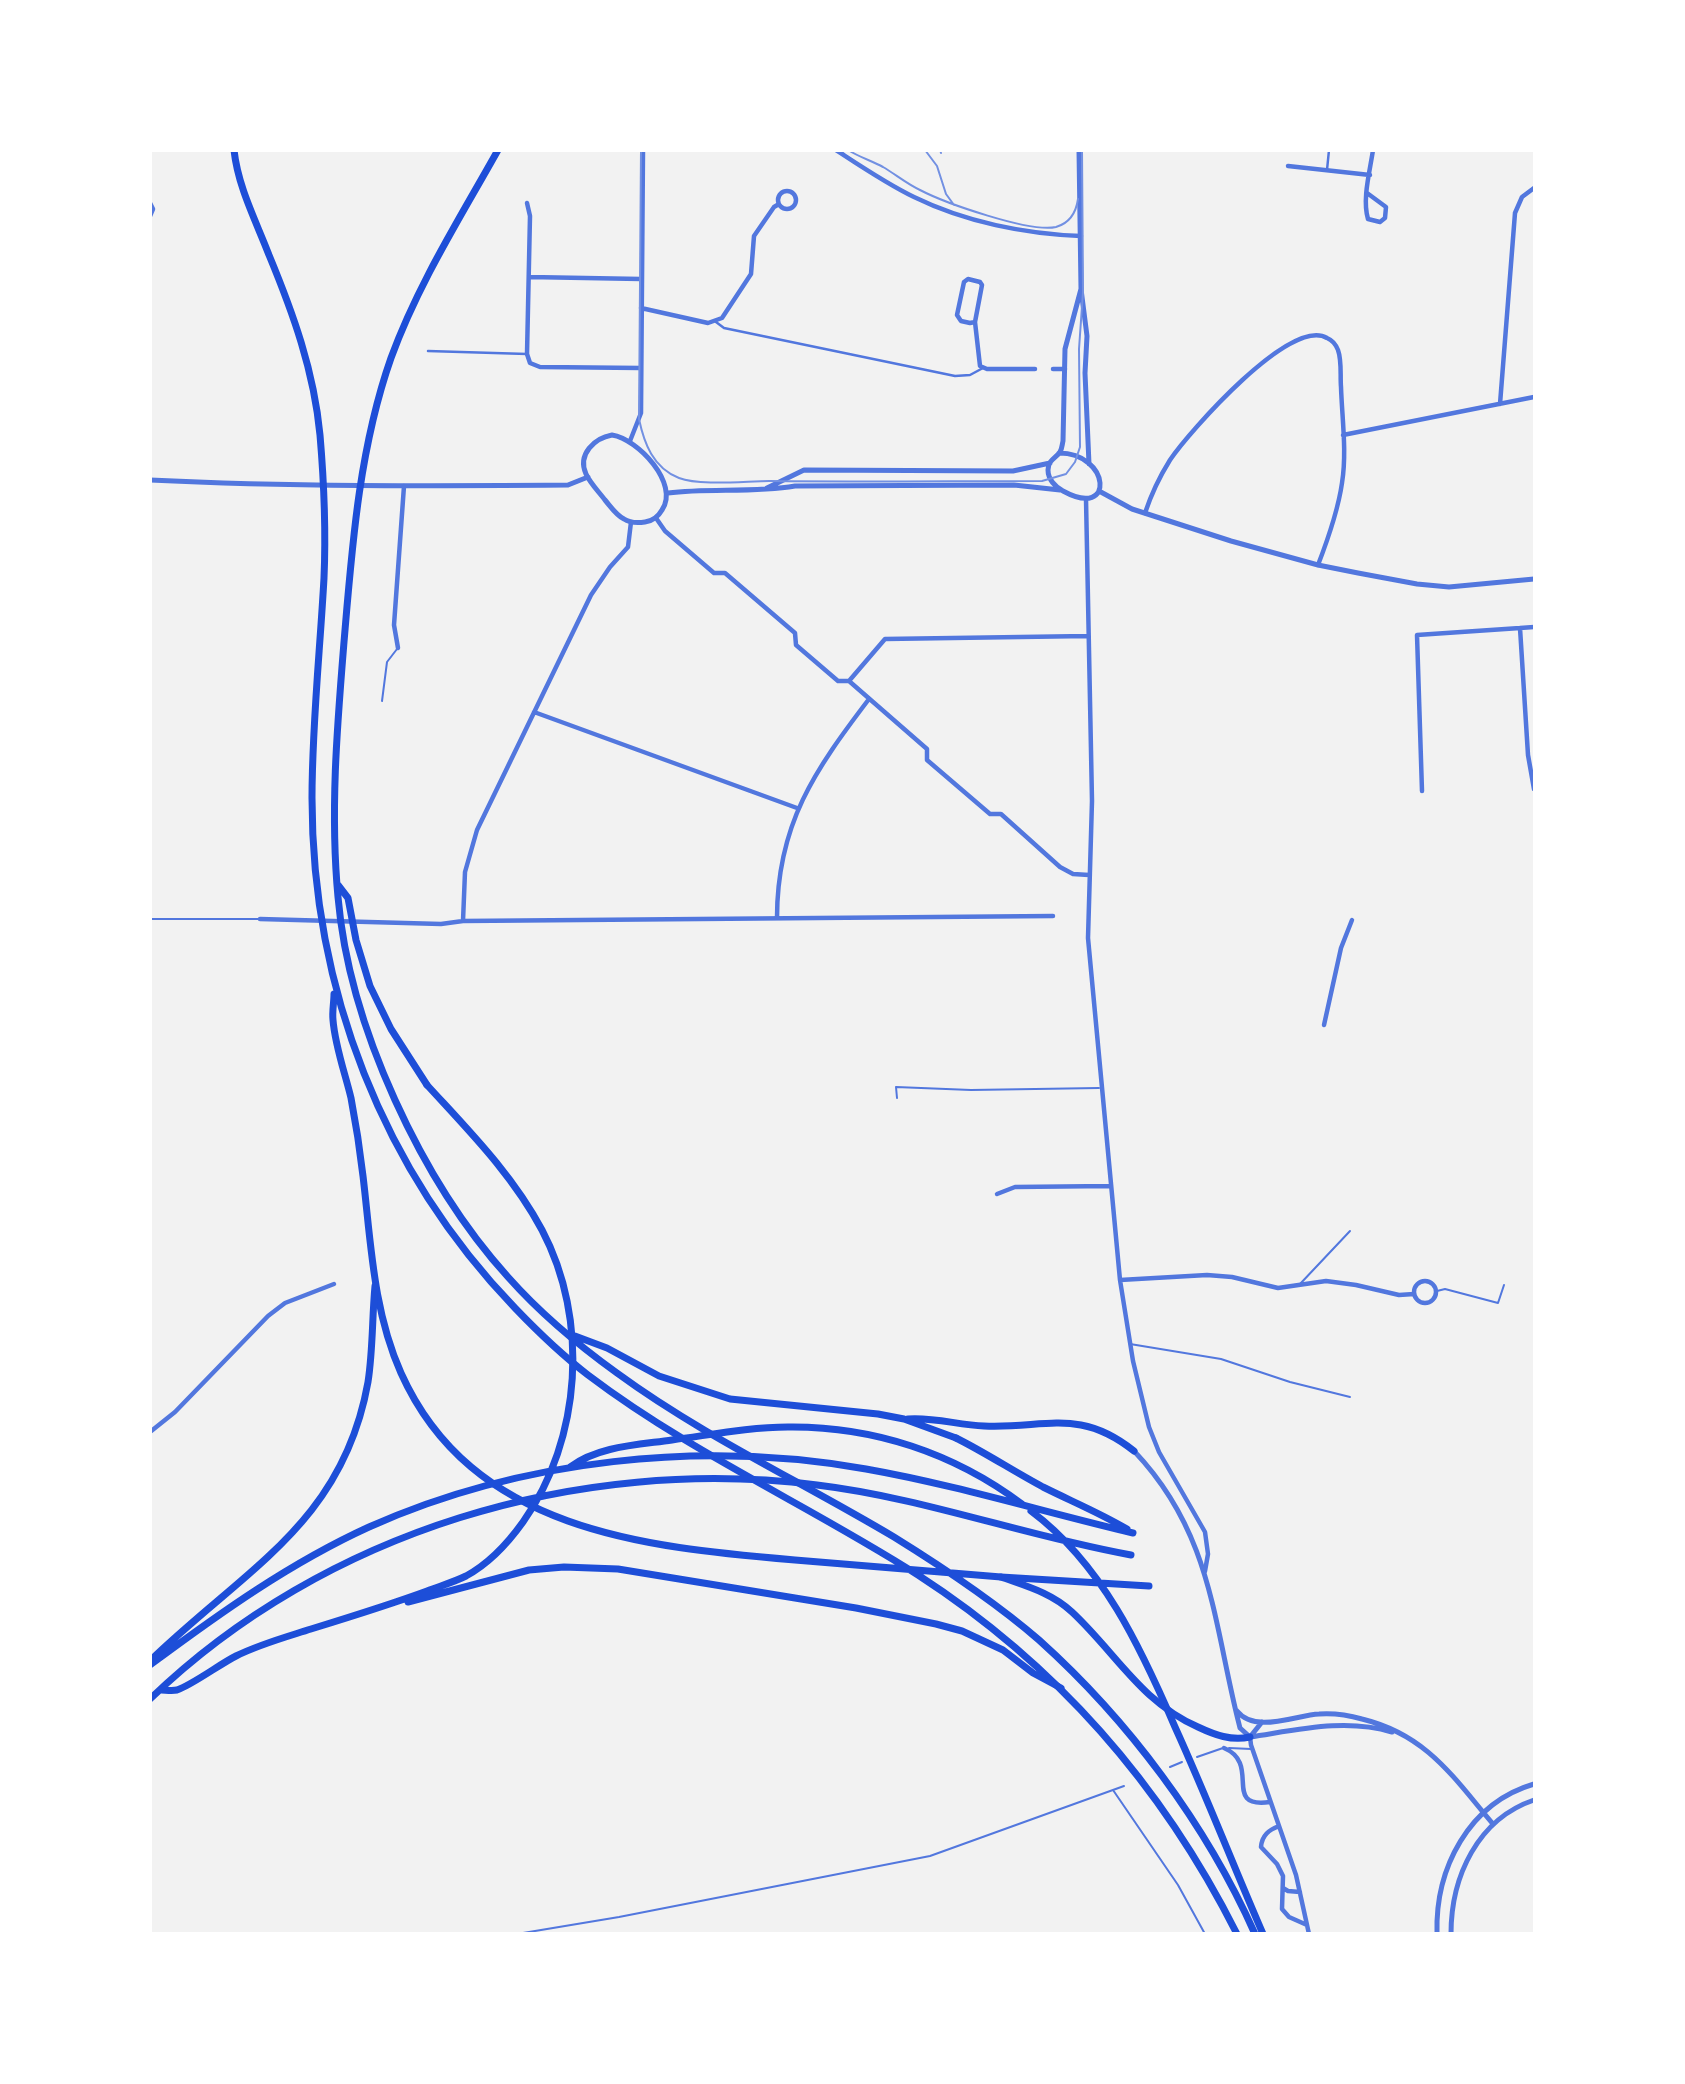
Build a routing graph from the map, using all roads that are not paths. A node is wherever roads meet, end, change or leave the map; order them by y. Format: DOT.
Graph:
graph roads {
  1 [pos="234,150"];
  2 [pos="498,150"];
  3 [pos="643,150"];
  4 [pos="836,150"];
  5 [pos="1079,150"];
  6 [pos="1329,150"];
  7 [pos="1373,150"];
  8 [pos="1288,166"];
  9 [pos="1327,170"];
  10 [pos="1370,175"];
  11 [pos="1535,188"];
  12 [pos="1367,194"];
  13 [pos="150,202"];
  14 [pos="527,203"];
  15 [pos="779,204"];
  16 [pos="150,216"];
  17 [pos="1081,236"];
  18 [pos="529,277"];
  19 [pos="641,279"];
  20 [pos="1081,289"];
  21 [pos="641,308"];
  22 [pos="716,322"];
  23 [pos="975,322"];
  24 [pos="428,351"];
  25 [pos="527,354"];
  26 [pos="641,368"];
  27 [pos="983,368"];
  28 [pos="1035,369"];
  29 [pos="1054,369"];
  30 [pos="1065,369"];
  31 [pos="1535,397"];
  32 [pos="1500,404"];
  33 [pos="1343,435"];
  34 [pos="630,440"];
  35 [pos="1059,453"];
  36 [pos="1050,463"];
  37 [pos="1089,464"];
  38 [pos="588,477"];
  39 [pos="150,480"];
  40 [pos="404,486"];
  41 [pos="766,488"];
  42 [pos="1060,490"];
  43 [pos="1100,491"];
  44 [pos="668,493"];
  45 [pos="1086,499"];
  46 [pos="1145,513"];
  47 [pos="656,518"];
  48 [pos="631,522"];
  49 [pos="1318,565"];
  50 [pos="1535,579"];
  51 [pos="1535,627"];
  52 [pos="1520,628"];
  53 [pos="1088,636"];
  54 [pos="398,648"];
  55 [pos="849,681"];
  56 [pos="869,699"];
  57 [pos="382,701"];
  58 [pos="534,712"];
  59 [pos="1531,755"];
  60 [pos="1535,789"];
  61 [pos="1422,791"];
  62 [pos="797,808"];
  63 [pos="1088,875"];
  64 [pos="337,884"];
  65 [pos="1053,916"];
  66 [pos="777,918"];
  67 [pos="150,919"];
  68 [pos="260,919"];
  69 [pos="1352,920"];
  70 [pos="463,921"];
  71 [pos="335,988"];
  72 [pos="1324,1025"];
  73 [pos="1100,1088"];
  74 [pos="897,1098"];
  75 [pos="1111,1186"];
  76 [pos="997,1194"];
  77 [pos="1350,1231"];
  78 [pos="1120,1280"];
  79 [pos="334,1284"];
  80 [pos="1504,1285"];
  81 [pos="374,1286"];
  82 [pos="1298,1286"];
  83 [pos="1437,1292"];
  84 [pos="1414,1294"];
  85 [pos="565,1332"];
  86 [pos="1130,1344"];
  87 [pos="1350,1397"];
  88 [pos="904,1419"];
  89 [pos="150,1432"];
  90 [pos="1134,1451"];
  91 [pos="569,1467"];
  92 [pos="1131,1555"];
  93 [pos="1205,1571"];
  94 [pos="1000,1577"];
  95 [pos="1149,1586"];
  96 [pos="390,1605"];
  97 [pos="150,1663"];
  98 [pos="1061,1688"];
  99 [pos="160,1690"];
  100 [pos="150,1699"];
  101 [pos="1235,1708"];
  102 [pos="1262,1722"];
  103 [pos="1250,1737"];
  104 [pos="1405,1737"];
  105 [pos="1224,1748"];
  106 [pos="1252,1749"];
  107 [pos="1197,1757"];
  108 [pos="1182,1762"];
  109 [pos="1170,1767"];
  110 [pos="1535,1784"];
  111 [pos="1124,1786"];
  112 [pos="1112,1790"];
  113 [pos="1535,1800"];
  114 [pos="1270,1802"];
  115 [pos="1483,1812"];
  116 [pos="1493,1824"];
  117 [pos="1279,1826"];
  118 [pos="1296,1875"];
  119 [pos="1283,1876"];
  120 [pos="1283,1888"];
  121 [pos="1300,1892"];
  122 [pos="1307,1925"];
  123 [pos="517,1934"];
  124 [pos="1205,1934"];
  125 [pos="1237,1934"];
  126 [pos="1255,1934"];
  127 [pos="1263,1934"];
  128 [pos="1309,1934"];
  129 [pos="1437,1934"];
  130 [pos="1451,1934"];
  1 -- 71 [label="highway"];
  2 -- 64 [label="highway"];
  3 -- 19 [label="street"];
  4 -- 17 [label="street"];
  5 -- 17 [label="street"];
  6 -- 9 [label="street"];
  7 -- 10 [label="street"];
  8 -- 9 [label="street"];
  9 -- 10 [label="street"];
  10 -- 12 [label="street"];
  11 -- 32 [label="street"];
  12 -- 12 [label="street"];
  13 -- 16 [label="street"];
  14 -- 18 [label="street"];
  15 -- 15 [label="street"];
  15 -- 22 [label="street"];
  17 -- 20 [label="street"];
  18 -- 19 [label="street"];
  18 -- 25 [label="street"];
  19 -- 21 [label="street"];
  20 -- 30 [label="street"];
  20 -- 37 [label="street"];
  21 -- 22 [label="street"];
  21 -- 26 [label="street"];
  22 -- 27 [label="street"];
  23 -- 23 [label="street"];
  23 -- 27 [label="street"];
  24 -- 25 [label="street"];
  25 -- 26 [label="street"];
  26 -- 34 [label="street"];
  27 -- 28 [label="street"];
  29 -- 30 [label="street"];
  30 -- 35 [label="street"];
  31 -- 32 [label="street"];
  32 -- 33 [label="street"];
  33 -- 46 [label="street"];
  33 -- 49 [label="street"];
  34 -- 38 [label="street"];
  34 -- 44 [label="street"];
  35 -- 36 [label="street"];
  35 -- 37 [label="street"];
  36 -- 41 [label="street"];
  36 -- 42 [label="street"];
  37 -- 43 [label="street"];
  38 -- 40 [label="street"];
  38 -- 48 [label="street"];
  39 -- 40 [label="street"];
  40 -- 54 [label="street"];
  41 -- 42 [label="street"];
  41 -- 44 [label="street"];
  42 -- 45 [label="street"];
  43 -- 45 [label="street"];
  43 -- 46 [label="street"];
  44 -- 47 [label="street"];
  45 -- 53 [label="street"];
  46 -- 49 [label="street"];
  47 -- 48 [label="street"];
  47 -- 55 [label="street"];
  48 -- 58 [label="street"];
  49 -- 50 [label="street"];
  51 -- 52 [label="street"];
  52 -- 59 [label="street"];
  52 -- 61 [label="street"];
  53 -- 55 [label="street"];
  53 -- 63 [label="street"];
  54 -- 57 [label="lane"];
  55 -- 56 [label="street"];
  56 -- 62 [label="street"];
  56 -- 63 [label="street"];
  58 -- 62 [label="street"];
  58 -- 70 [label="street"];
  59 -- 60 [label="street"];
  62 -- 66 [label="street"];
  63 -- 73 [label="street"];
  64 -- 85 [label="highway"];
  64 -- 96 [label="highway"];
  65 -- 66 [label="street"];
  66 -- 70 [label="street"];
  67 -- 68 [label="lane"];
  68 -- 70 [label="street"];
  69 -- 72 [label="street"];
  71 -- 81 [label="highway"];
  71 -- 98 [label="highway"];
  73 -- 74 [label="lane"];
  73 -- 75 [label="street"];
  75 -- 76 [label="street"];
  75 -- 78 [label="street"];
  77 -- 82 [label="lane"];
  78 -- 82 [label="street"];
  78 -- 86 [label="street"];
  79 -- 89 [label="street"];
  80 -- 83 [label="lane"];
  81 -- 94 [label="highway"];
  81 -- 97 [label="highway"];
  82 -- 84 [label="street"];
  83 -- 84 [label="street"];
  83 -- 84 [label="street"];
  85 -- 88 [label="highway"];
  85 -- 126 [label="highway"];
  86 -- 87 [label="lane"];
  86 -- 93 [label="street"];
  88 -- 90 [label="highway"];
  88 -- 91 [label="highway"];
  90 -- 93 [label="street"];
  91 -- 97 [label="highway"];
  91 -- 127 [label="highway"];
  92 -- 99 [label="highway"];
  93 -- 101 [label="street"];
  94 -- 95 [label="highway"];
  94 -- 103 [label="highway"];
  96 -- 98 [label="highway"];
  96 -- 99 [label="highway"];
  98 -- 125 [label="highway"];
  99 -- 100 [label="highway"];
  101 -- 102 [label="street"];
  101 -- 103 [label="street"];
  102 -- 103 [label="street"];
  102 -- 104 [label="street"];
  103 -- 104 [label="street"];
  103 -- 106 [label="street"];
  104 -- 115 [label="street"];
  105 -- 106 [label="lane"];
  105 -- 107 [label="lane"];
  105 -- 114 [label="street"];
  106 -- 114 [label="street"];
  108 -- 109 [label="lane"];
  110 -- 115 [label="street"];
  111 -- 112 [label="lane"];
  112 -- 123 [label="lane"];
  112 -- 124 [label="lane"];
  113 -- 116 [label="street"];
  114 -- 117 [label="street"];
  115 -- 116 [label="street"];
  115 -- 129 [label="street"];
  116 -- 130 [label="street"];
  117 -- 118 [label="street"];
  117 -- 119 [label="street"];
  118 -- 119 [label="street"];
  118 -- 121 [label="street"];
  119 -- 120 [label="street"];
  120 -- 121 [label="street"];
  120 -- 122 [label="street"];
  121 -- 122 [label="street"];
  122 -- 128 [label="street"];
}
